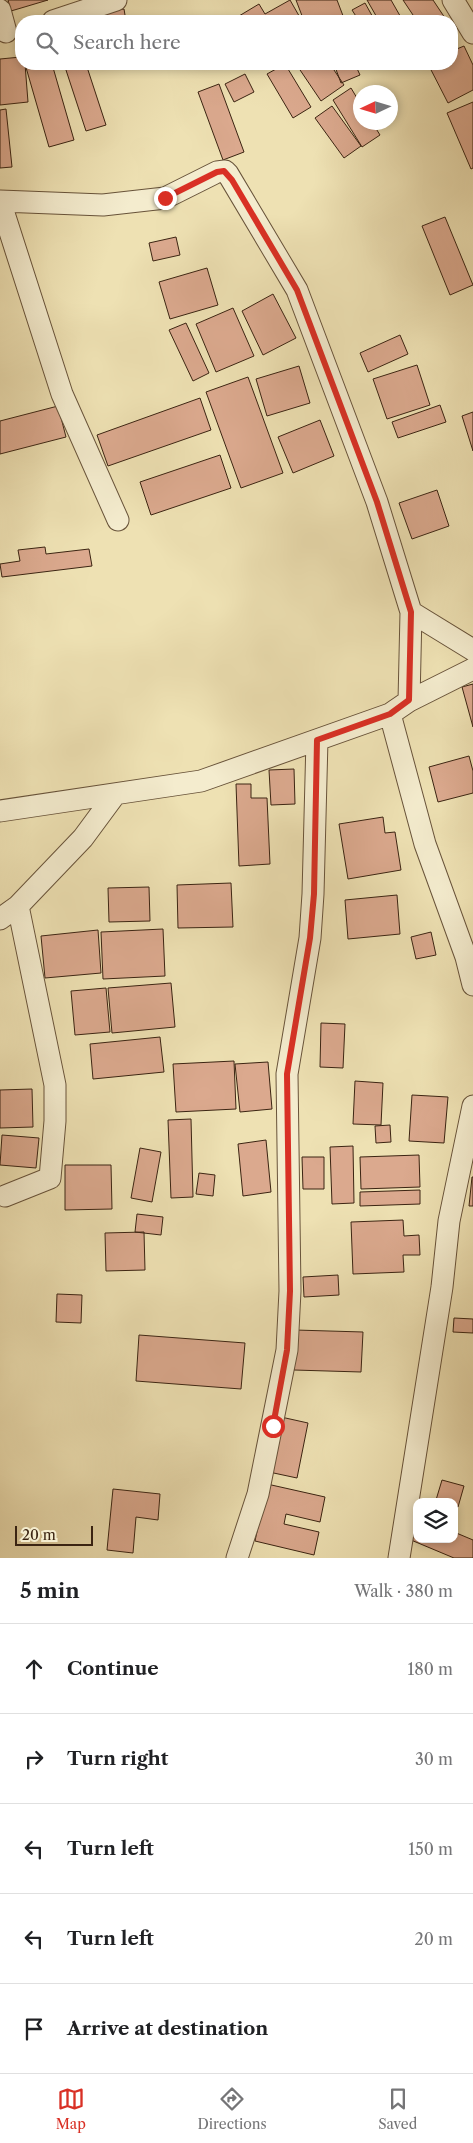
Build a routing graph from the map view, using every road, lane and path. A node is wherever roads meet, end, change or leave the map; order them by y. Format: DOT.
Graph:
graph roads {
  1 [pos="116,0"];
  2 [pos="453,0"];
  3 [pos="0,10"];
  4 [pos="71,15"];
  5 [pos="9,31"];
  6 [pos="473,33"];
  7 [pos="0,201"];
  8 [pos="118,520"];
  9 [pos="411,612"];
  10 [pos="473,650"];
  11 [pos="473,669"];
  12 [pos="409,700"];
  13 [pos="390,714"];
  14 [pos="317,740"];
  15 [pos="114,796"];
  16 [pos="0,812"];
  17 [pos="18,906"];
  18 [pos="0,919"];
  19 [pos="473,985"];
  20 [pos="473,1106"];
  21 [pos="5,1196"];
  22 [pos="237,1558"];
  23 [pos="399,1558"];
  1 -- 4 [label="street"];
  2 -- 6 [label="street"];
  3 -- 5 [label="street"];
  7 -- 8 [label="street"];
  7 -- 9 [label="street"];
  9 -- 10 [label="street"];
  9 -- 12 [label="street"];
  11 -- 12 [label="street"];
  12 -- 13 [label="street"];
  13 -- 14 [label="street"];
  13 -- 19 [label="street"];
  14 -- 15 [label="street"];
  14 -- 22 [label="street"];
  15 -- 16 [label="street"];
  15 -- 17 [label="street"];
  17 -- 18 [label="street"];
  17 -- 21 [label="street"];
  20 -- 23 [label="street"];
}
